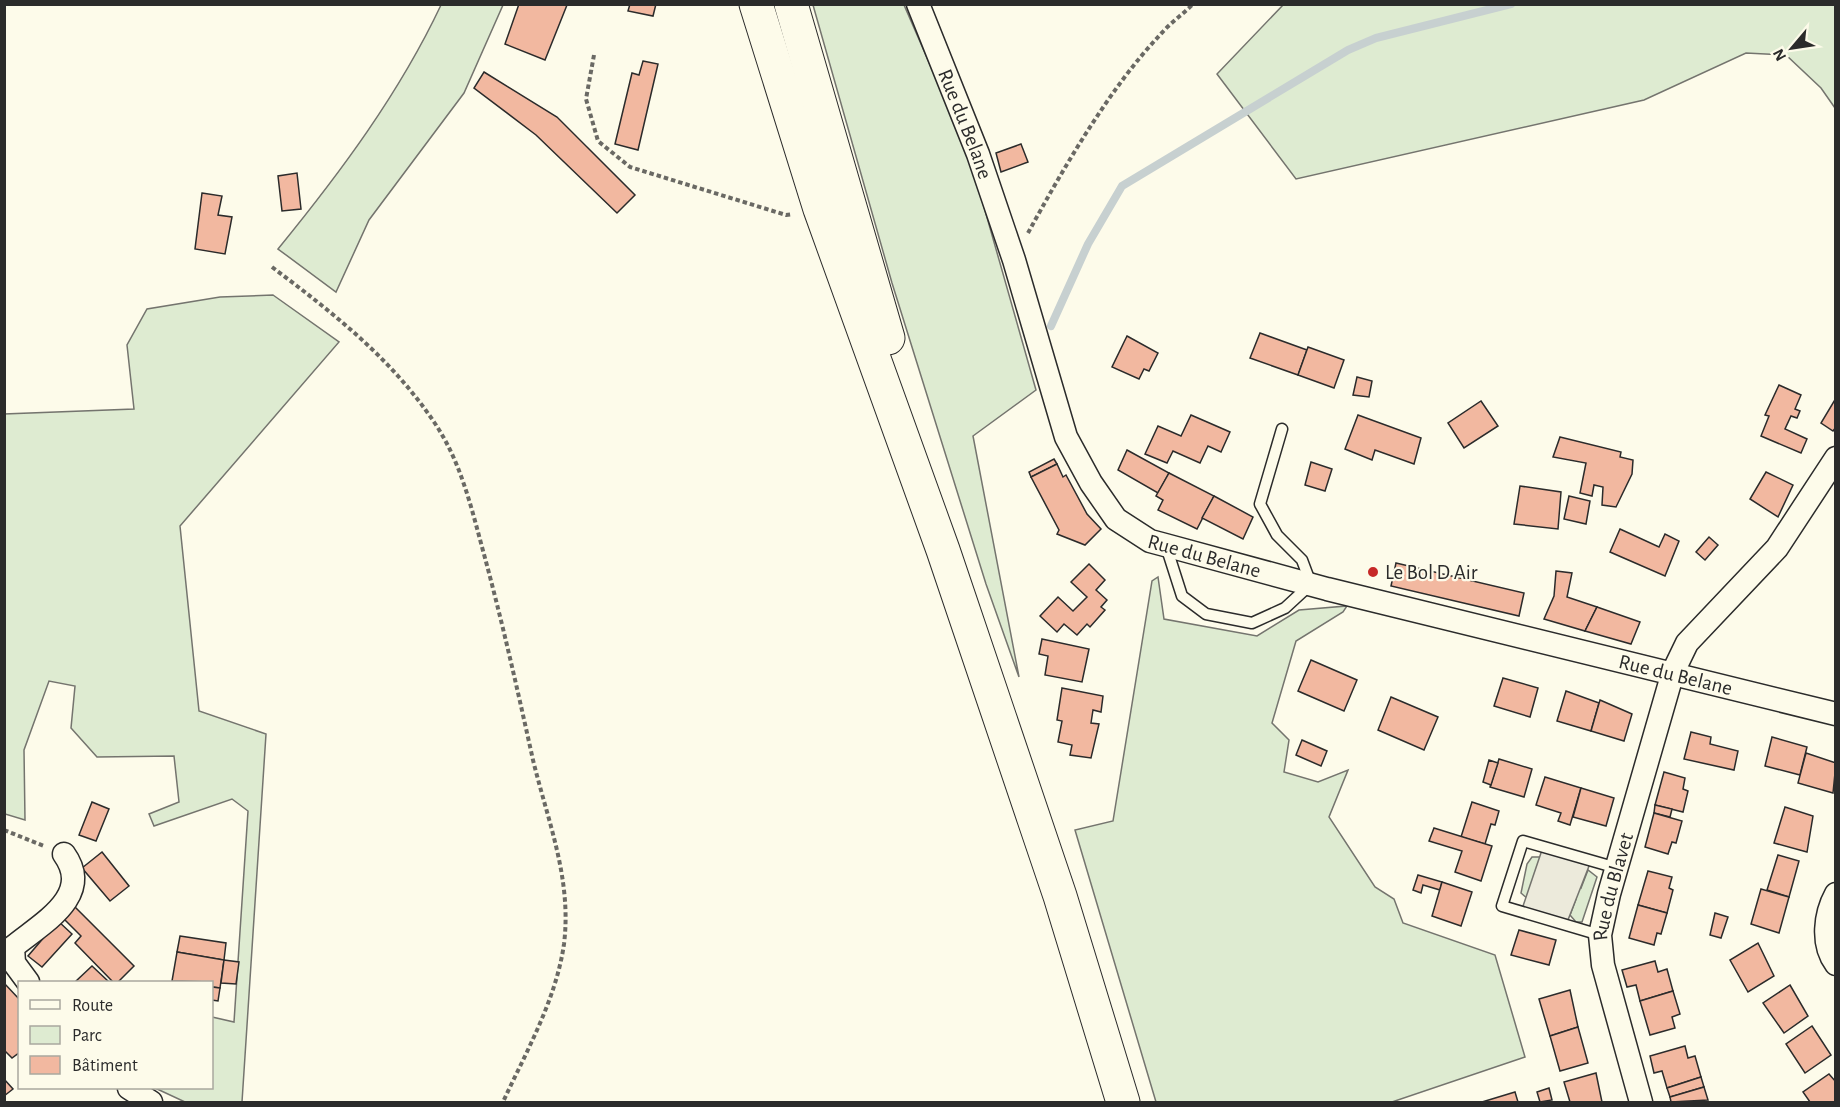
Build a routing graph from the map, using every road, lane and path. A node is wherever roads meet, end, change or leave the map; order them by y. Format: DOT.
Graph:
graph roads {
  1 [pos="756,4"];
  2 [pos="791,4"];
  3 [pos="918,4"];
  4 [pos="1193,4"];
  5 [pos="594,55"];
  6 [pos="820,209"];
  7 [pos="1014,260"];
  8 [pos="272,267"];
  9 [pos="1282,429"];
  10 [pos="1836,458"];
  11 [pos="1165,545"];
  12 [pos="1311,584"];
  13 [pos="1673,672"];
  14 [pos="1836,714"];
  15 [pos="4,830"];
  16 [pos="64,854"];
  17 [pos="1617,868"];
  18 [pos="1836,894"];
  19 [pos="1600,935"];
  20 [pos="1836,963"];
  21 [pos="27,981"];
  22 [pos="131,1089"];
  23 [pos="151,1102"];
  24 [pos="503,1102"];
  25 [pos="1123,1102"];
  26 [pos="1130,1102"];
  27 [pos="1641,1102"];
  1 -- 6 [label="main road"];
  2 -- 26 [label="main road"];
  3 -- 7 [label="street, Rue du Belane"];
  4 -- 7 [label="path"];
  5 -- 6 [label="path"];
  6 -- 25 [label="main road"];
  7 -- 11 [label="street, Rue du Belane"];
  8 -- 24 [label="path"];
  9 -- 12 [label="lane"];
  10 -- 13 [label="street, Rue du Blavet"];
  11 -- 12 [label="street, Rue du Belane"];
  11 -- 12 [label="lane"];
  12 -- 13 [label="street, Rue du Belane"];
  13 -- 14 [label="street, Rue du Belane"];
  13 -- 17 [label="street, Rue du Blavet"];
  15 -- 16 [label="path"];
  16 -- 21 [label="street"];
  17 -- 19 [label="street, Rue du Blavet"];
  17 -- 19 [label="lane"];
  18 -- 20 [label="street"];
  19 -- 27 [label="street, Rue du Blavet"];
  22 -- 23 [label="street"];
}
